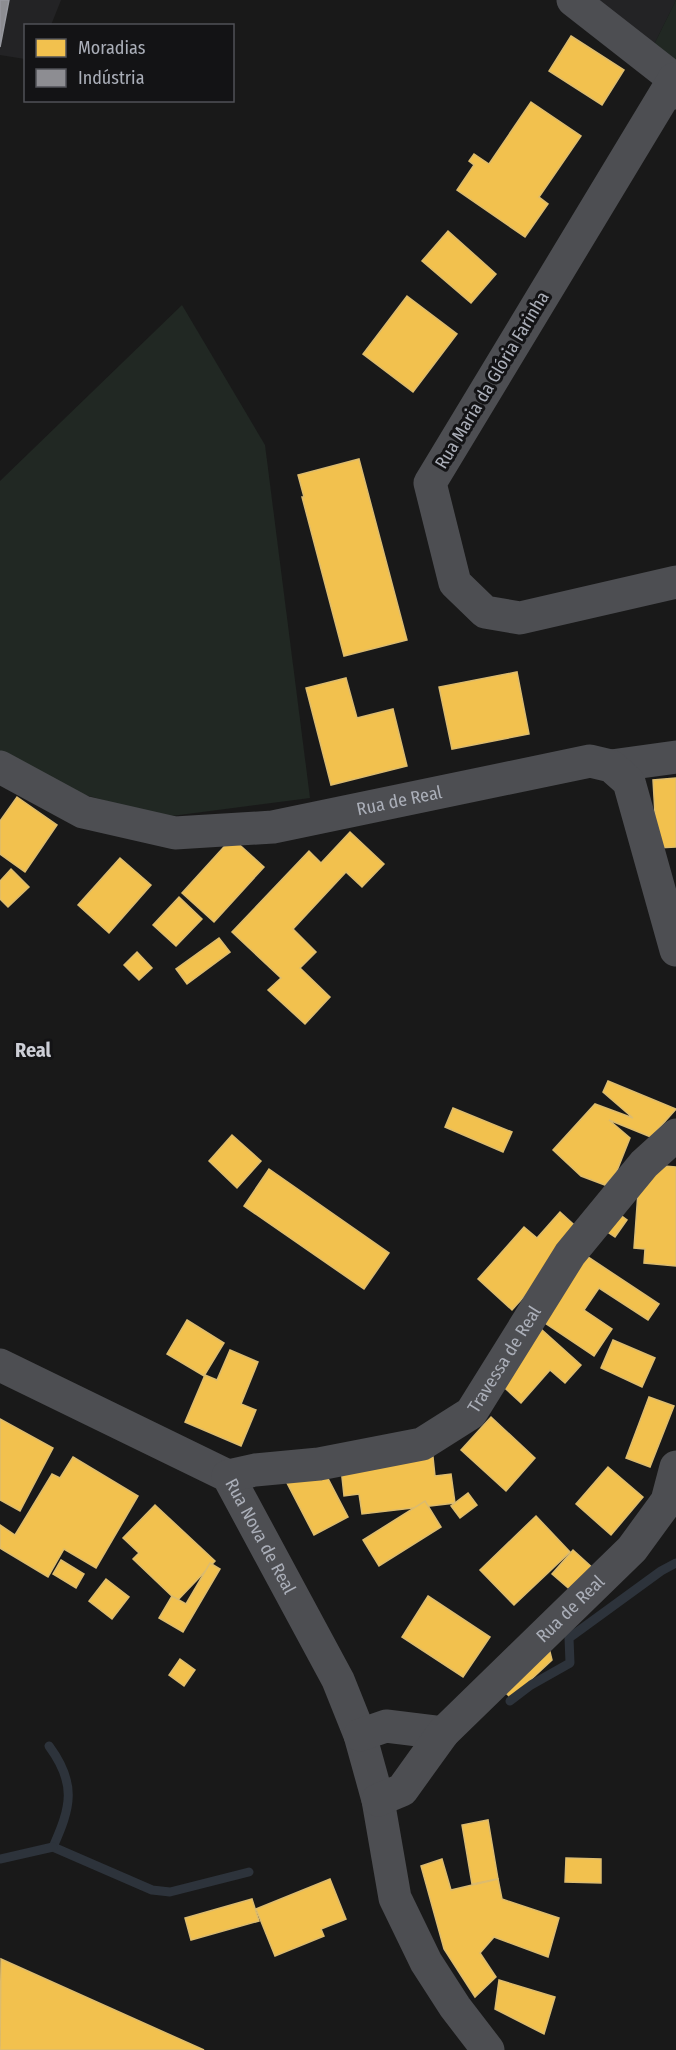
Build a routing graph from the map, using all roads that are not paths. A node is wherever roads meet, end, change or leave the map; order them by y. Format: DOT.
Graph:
graph roads {
  1 [pos="573,0"];
  2 [pos="675,86"];
  3 [pos="676,582"];
  4 [pos="676,757"];
  5 [pos="611,766"];
  6 [pos="0,767"];
  7 [pos="676,950"];
  8 [pos="676,1135"];
  9 [pos="0,1365"];
  10 [pos="676,1467"];
  11 [pos="228,1476"];
  12 [pos="443,1733"];
  13 [pos="364,1749"];
  14 [pos="378,1800"];
  15 [pos="488,2050"];
  1 -- 2 [label="street"];
  2 -- 3 [label="street, Rua Maria da Glória Farinha"];
  4 -- 5 [label="street, Rua de Real"];
  5 -- 6 [label="street, Rua de Real"];
  5 -- 7 [label="street"];
  8 -- 11 [label="street, Travessa de Real"];
  9 -- 11 [label="street, Rua Nova de Real"];
  10 -- 12 [label="street, Rua de Real"];
  11 -- 13 [label="street, Rua Nova de Real"];
  12 -- 13 [label="street"];
  12 -- 14 [label="street, Rua de Real"];
  13 -- 14 [label="street"];
  14 -- 15 [label="street"];
}
